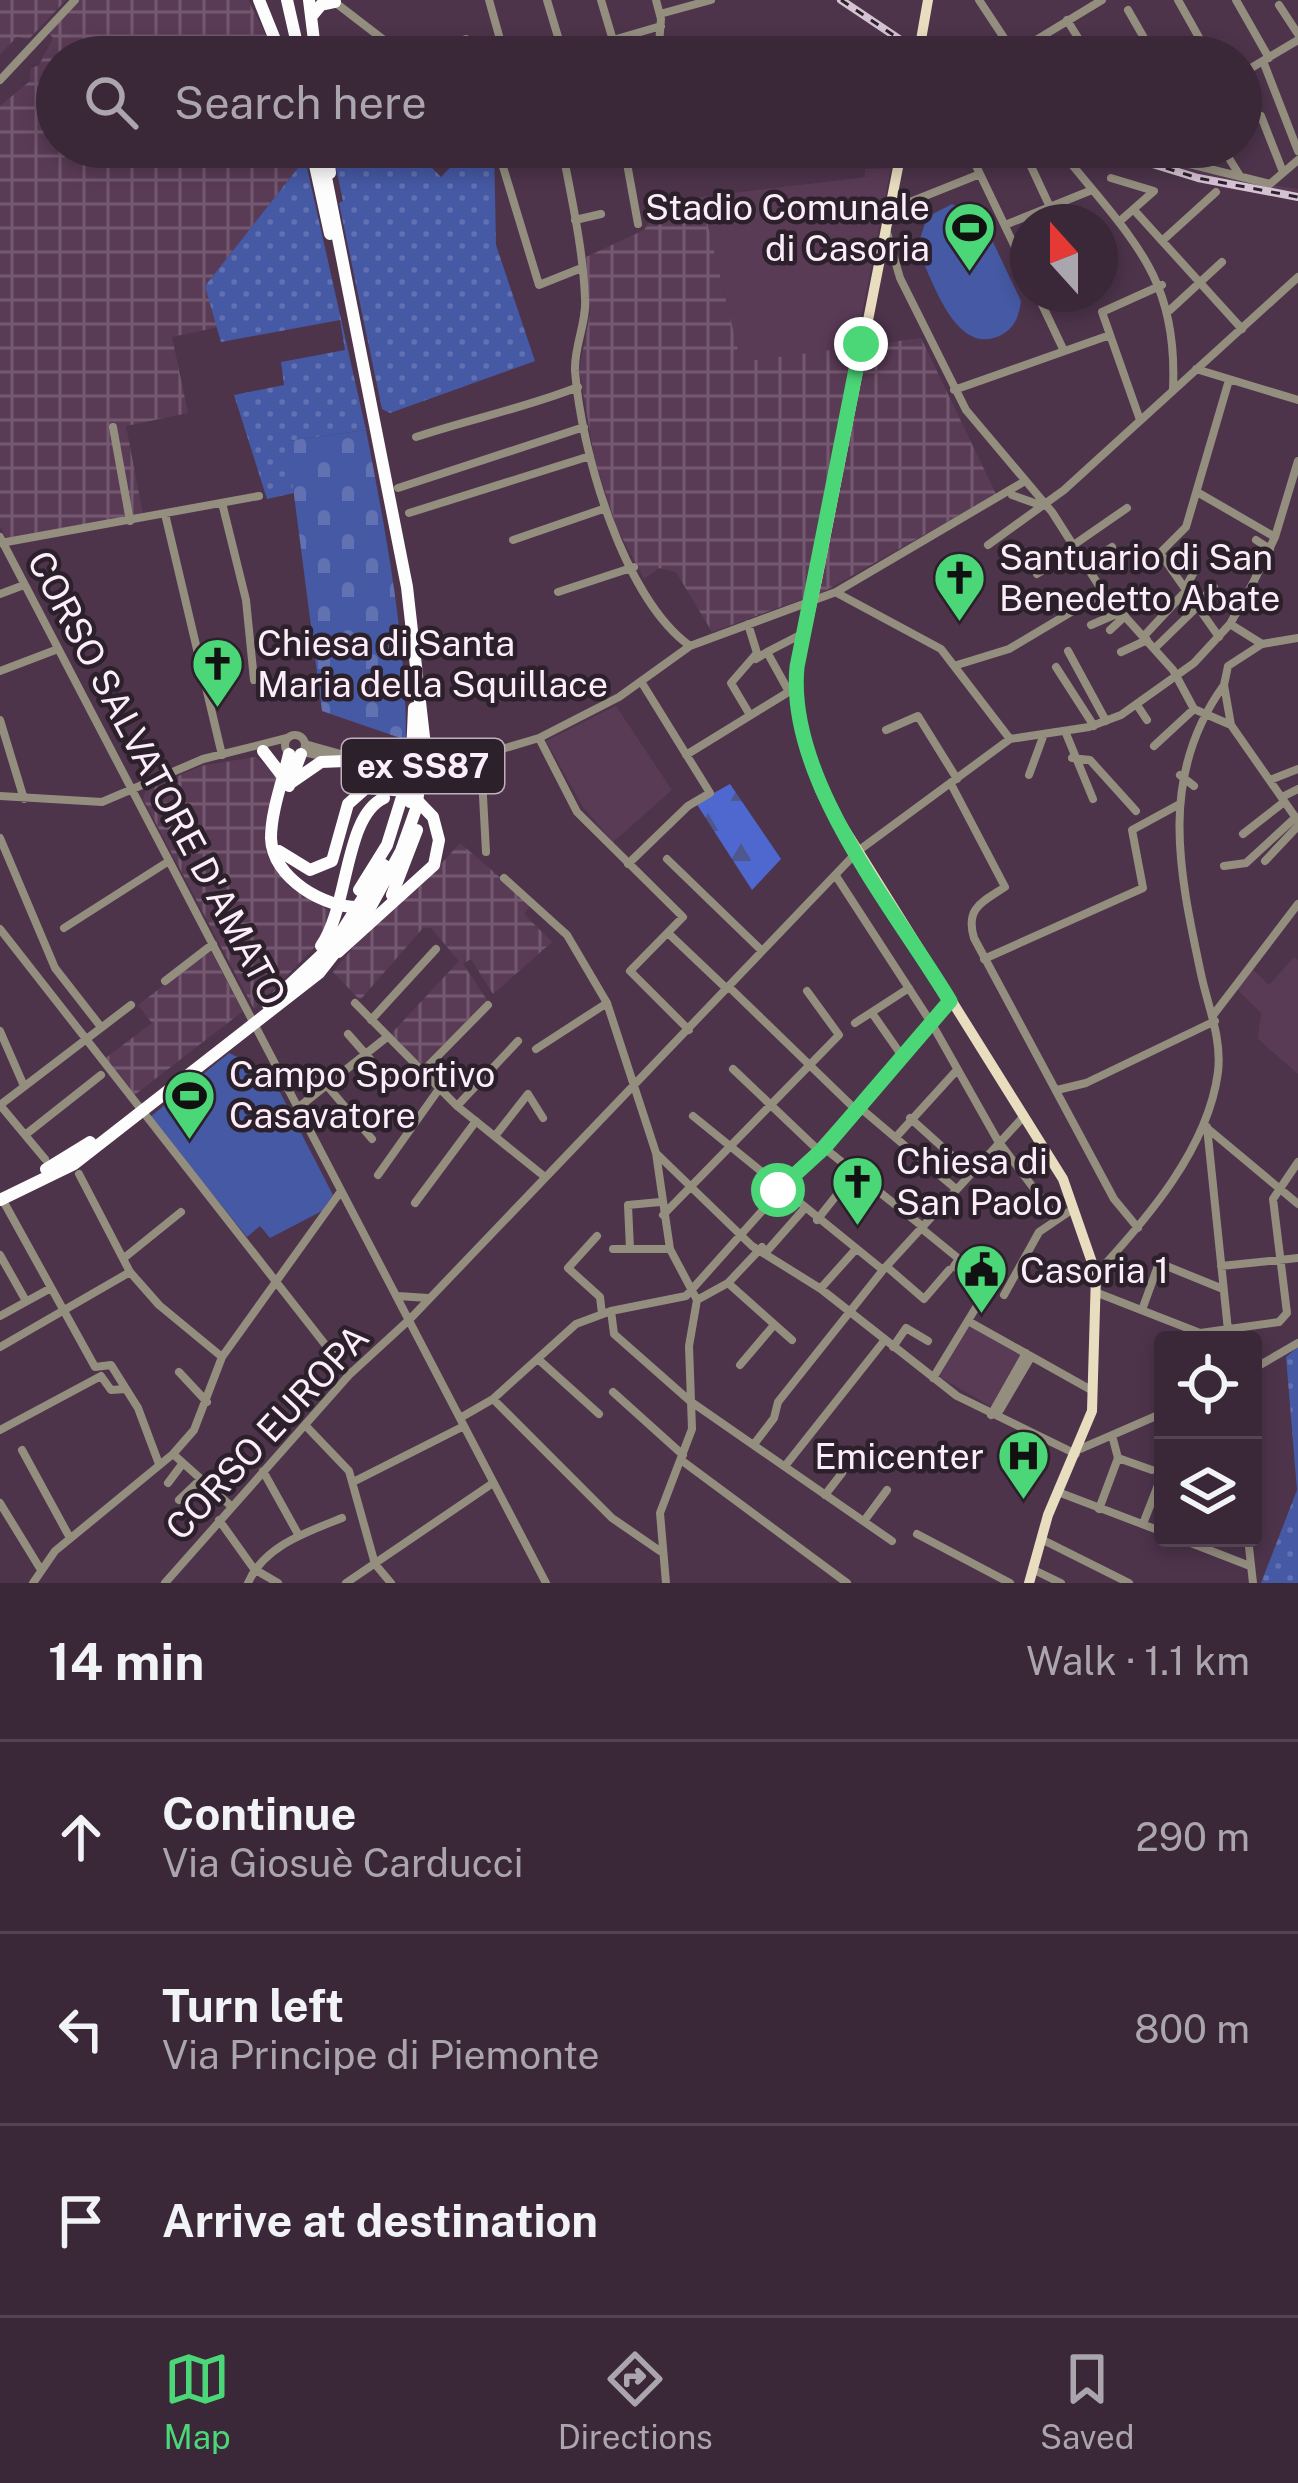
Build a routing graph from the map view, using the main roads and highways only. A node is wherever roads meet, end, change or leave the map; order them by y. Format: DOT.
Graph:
graph roads {
  1 [pos="259,0"];
  2 [pos="284,0"];
  3 [pos="309,0"];
  4 [pos="928,0"];
  5 [pos="333,1"];
  6 [pos="311,16"];
  7 [pos="274,36"];
  8 [pos="292,36"];
  9 [pos="313,36"];
  10 [pos="922,36"];
  11 [pos="320,168"];
  12 [pos="322,168"];
  13 [pos="896,168"];
  14 [pos="424,746"];
  15 [pos="297,751"];
  16 [pos="263,752"];
  17 [pos="413,760"];
  18 [pos="345,761"];
  19 [pos="287,780"];
  20 [pos="432,822"];
  21 [pos="279,851"];
  22 [pos="392,895"];
  23 [pos="333,956"];
  24 [pos="299,978"];
  25 [pos="2,1198"];
  26 [pos="1028,1583"];
  1 -- 7 [label="highway"];
  2 -- 8 [label="highway"];
  3 -- 6 [label="highway"];
  4 -- 10 [label="main road"];
  5 -- 6 [label="highway"];
  6 -- 9 [label="highway"];
  11 -- 17 [label="highway, ex SS87, bridge"];
  12 -- 14 [label="highway, ex SS87, bridge"];
  13 -- 26 [label="main road, bridge"];
  14 -- 22 [label="highway, bridge"];
  14 -- 23 [label="highway, ex SS87, bridge"];
  15 -- 19 [label="highway"];
  16 -- 19 [label="highway"];
  17 -- 21 [label="highway, bridge"];
  17 -- 24 [label="highway, ex SS87, bridge"];
  18 -- 19 [label="highway"];
  19 -- 21 [label="highway"];
  19 -- 22 [label="highway"];
  20 -- 21 [label="highway"];
  20 -- 22 [label="highway"];
  20 -- 23 [label="highway, bridge"];
  20 -- 24 [label="highway, bridge"];
  23 -- 25 [label="highway, ex SS87, bridge"];
  24 -- 25 [label="highway, ex SS87, bridge"];
}
